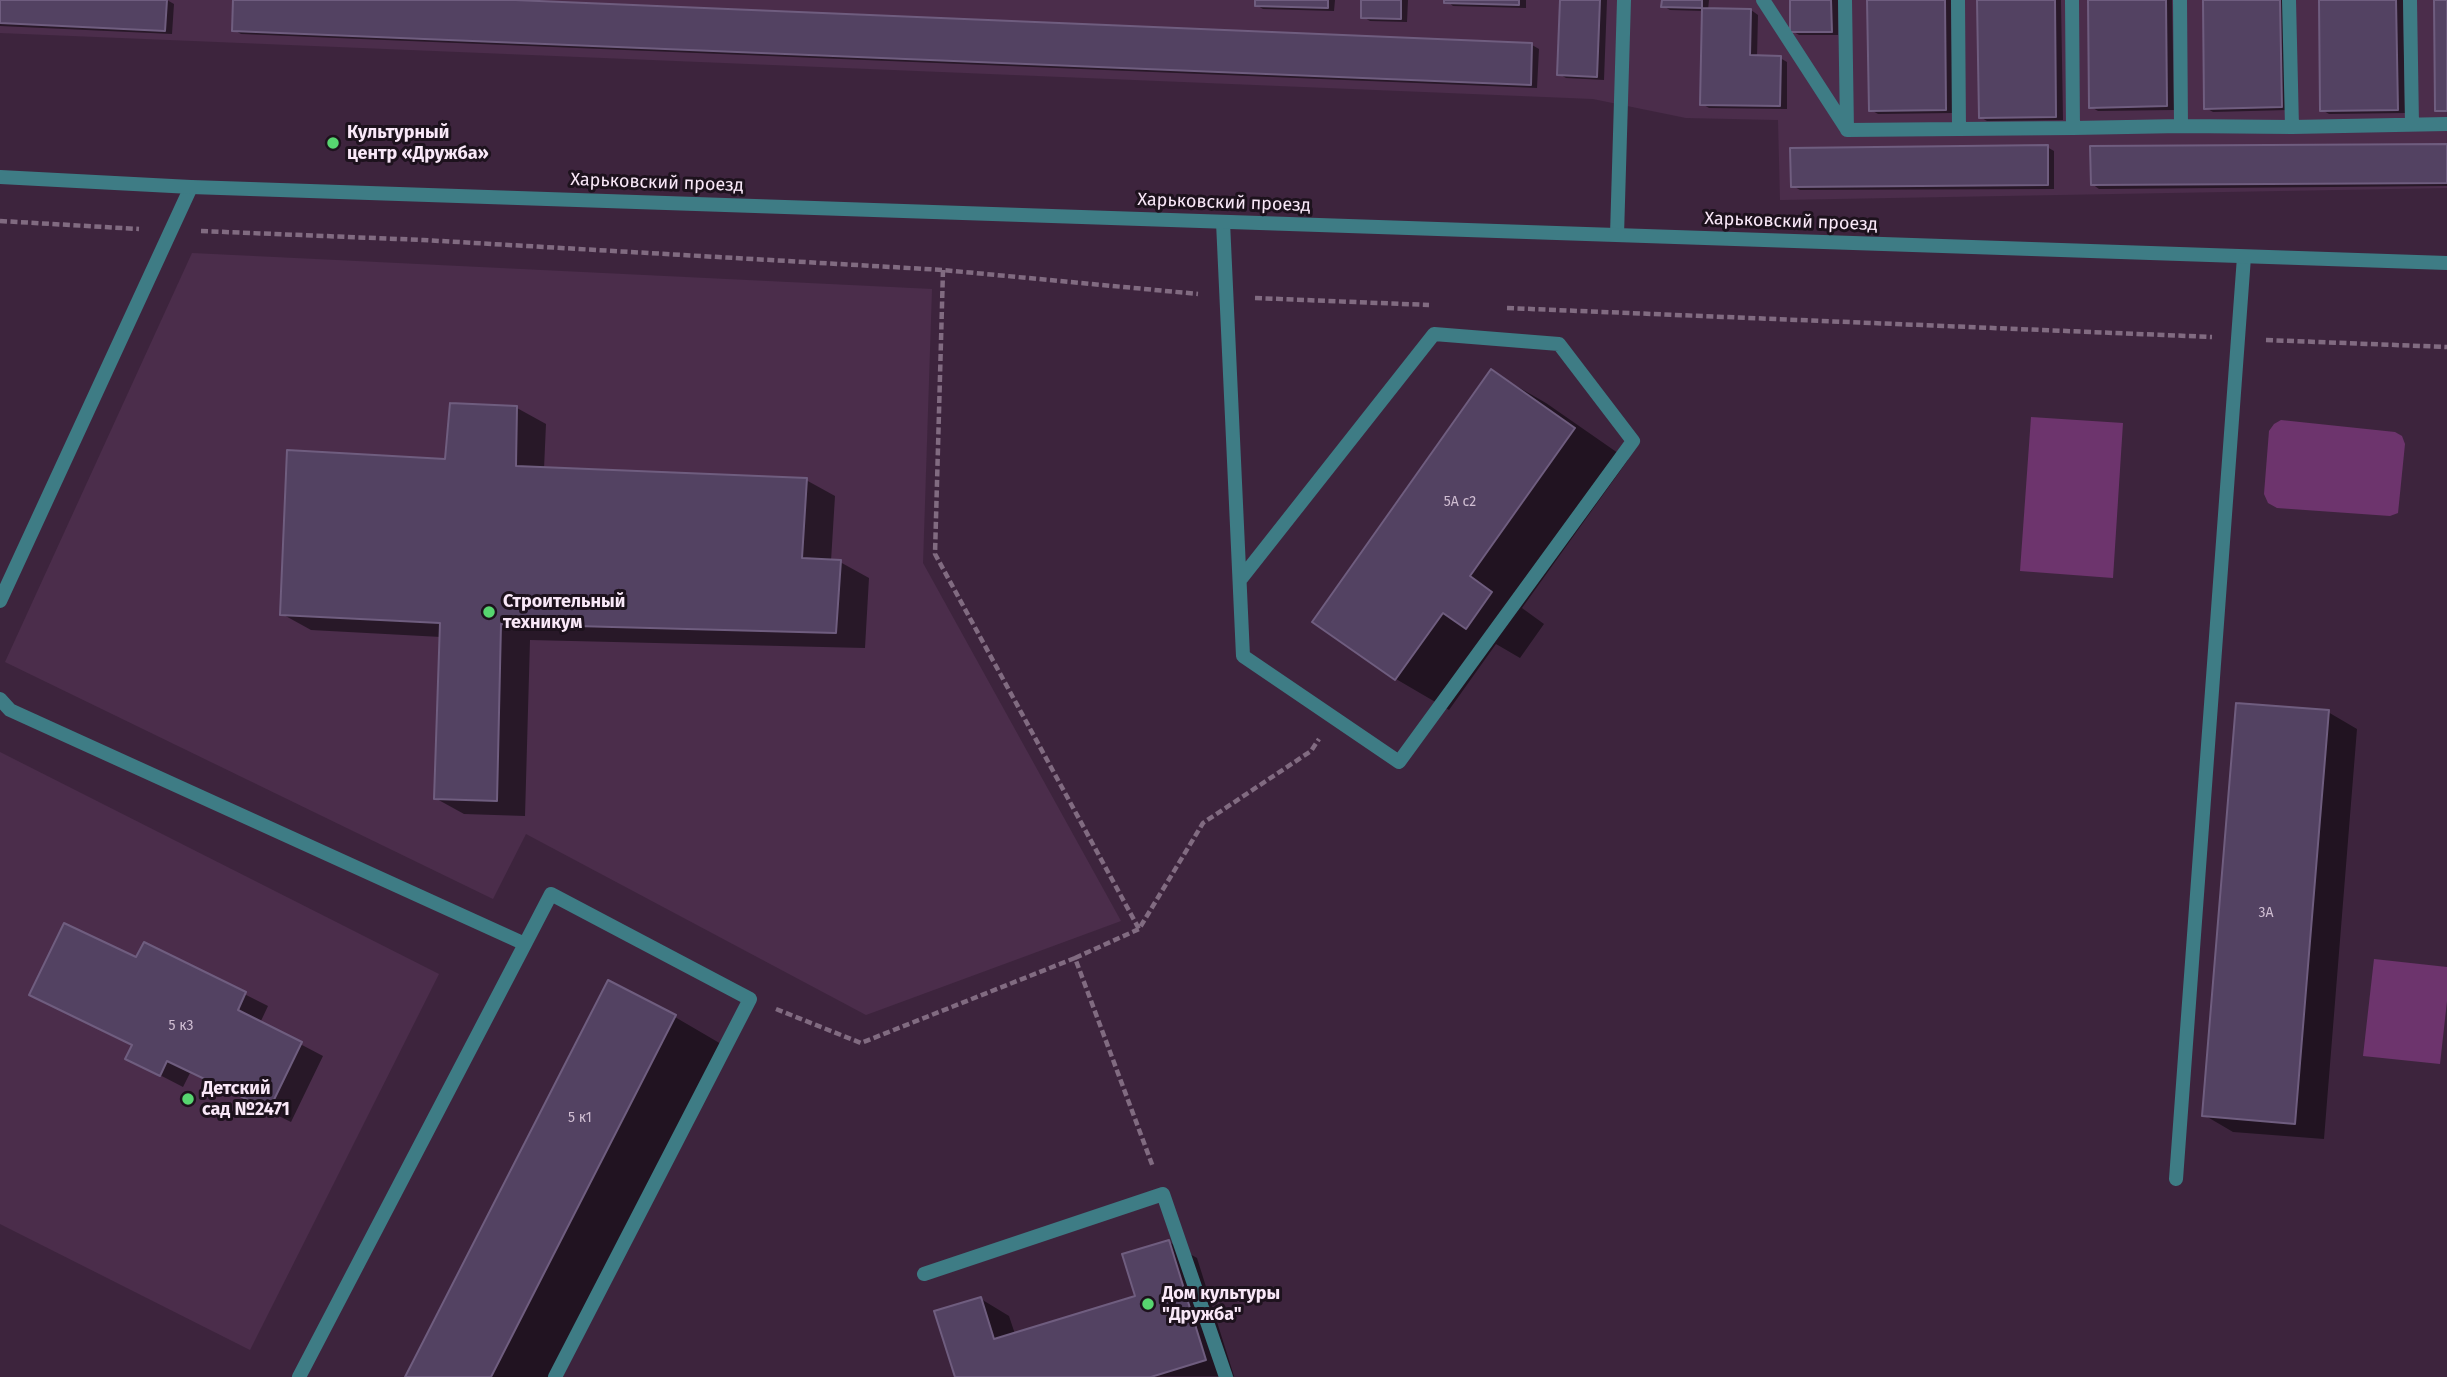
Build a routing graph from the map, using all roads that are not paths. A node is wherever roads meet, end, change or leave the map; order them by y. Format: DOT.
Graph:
graph roads {
  1 [pos="1624,0"];
  2 [pos="1763,0"];
  3 [pos="1845,0"];
  4 [pos="1958,0"];
  5 [pos="2072,0"];
  6 [pos="2180,0"];
  7 [pos="2289,0"];
  8 [pos="2410,0"];
  9 [pos="2412,124"];
  10 [pos="2447,124"];
  11 [pos="2181,126"];
  12 [pos="2292,127"];
  13 [pos="2073,128"];
  14 [pos="1959,129"];
  15 [pos="1847,130"];
  16 [pos="0,177"];
  17 [pos="191,187"];
  18 [pos="1223,222"];
  19 [pos="1617,235"];
  20 [pos="2244,257"];
  21 [pos="2447,263"];
  22 [pos="1240,580"];
  23 [pos="1,593"];
  24 [pos="0,699"];
  25 [pos="525,944"];
  26 [pos="2176,1179"];
  27 [pos="924,1274"];
  28 [pos="299,1377"];
  29 [pos="555,1377"];
  30 [pos="1226,1377"];
  1 -- 19 [label="street"];
  2 -- 15 [label="street"];
  3 -- 15 [label="street"];
  4 -- 14 [label="street"];
  5 -- 13 [label="street"];
  6 -- 11 [label="street"];
  7 -- 12 [label="street"];
  8 -- 9 [label="street"];
  9 -- 10 [label="street"];
  9 -- 12 [label="street"];
  11 -- 12 [label="street"];
  11 -- 13 [label="street"];
  13 -- 14 [label="street"];
  14 -- 15 [label="street"];
  16 -- 17 [label="street, Харьковский проезд"];
  17 -- 18 [label="street, Харьковский проезд"];
  17 -- 23 [label="street"];
  18 -- 19 [label="street, Харьковский проезд"];
  18 -- 22 [label="street"];
  19 -- 20 [label="street, Харьковский проезд"];
  20 -- 21 [label="street, Харьковский проезд"];
  20 -- 26 [label="street"];
  22 -- 22 [label="street"];
  24 -- 25 [label="street"];
  25 -- 28 [label="street"];
  25 -- 29 [label="street"];
  27 -- 30 [label="street"];
}
